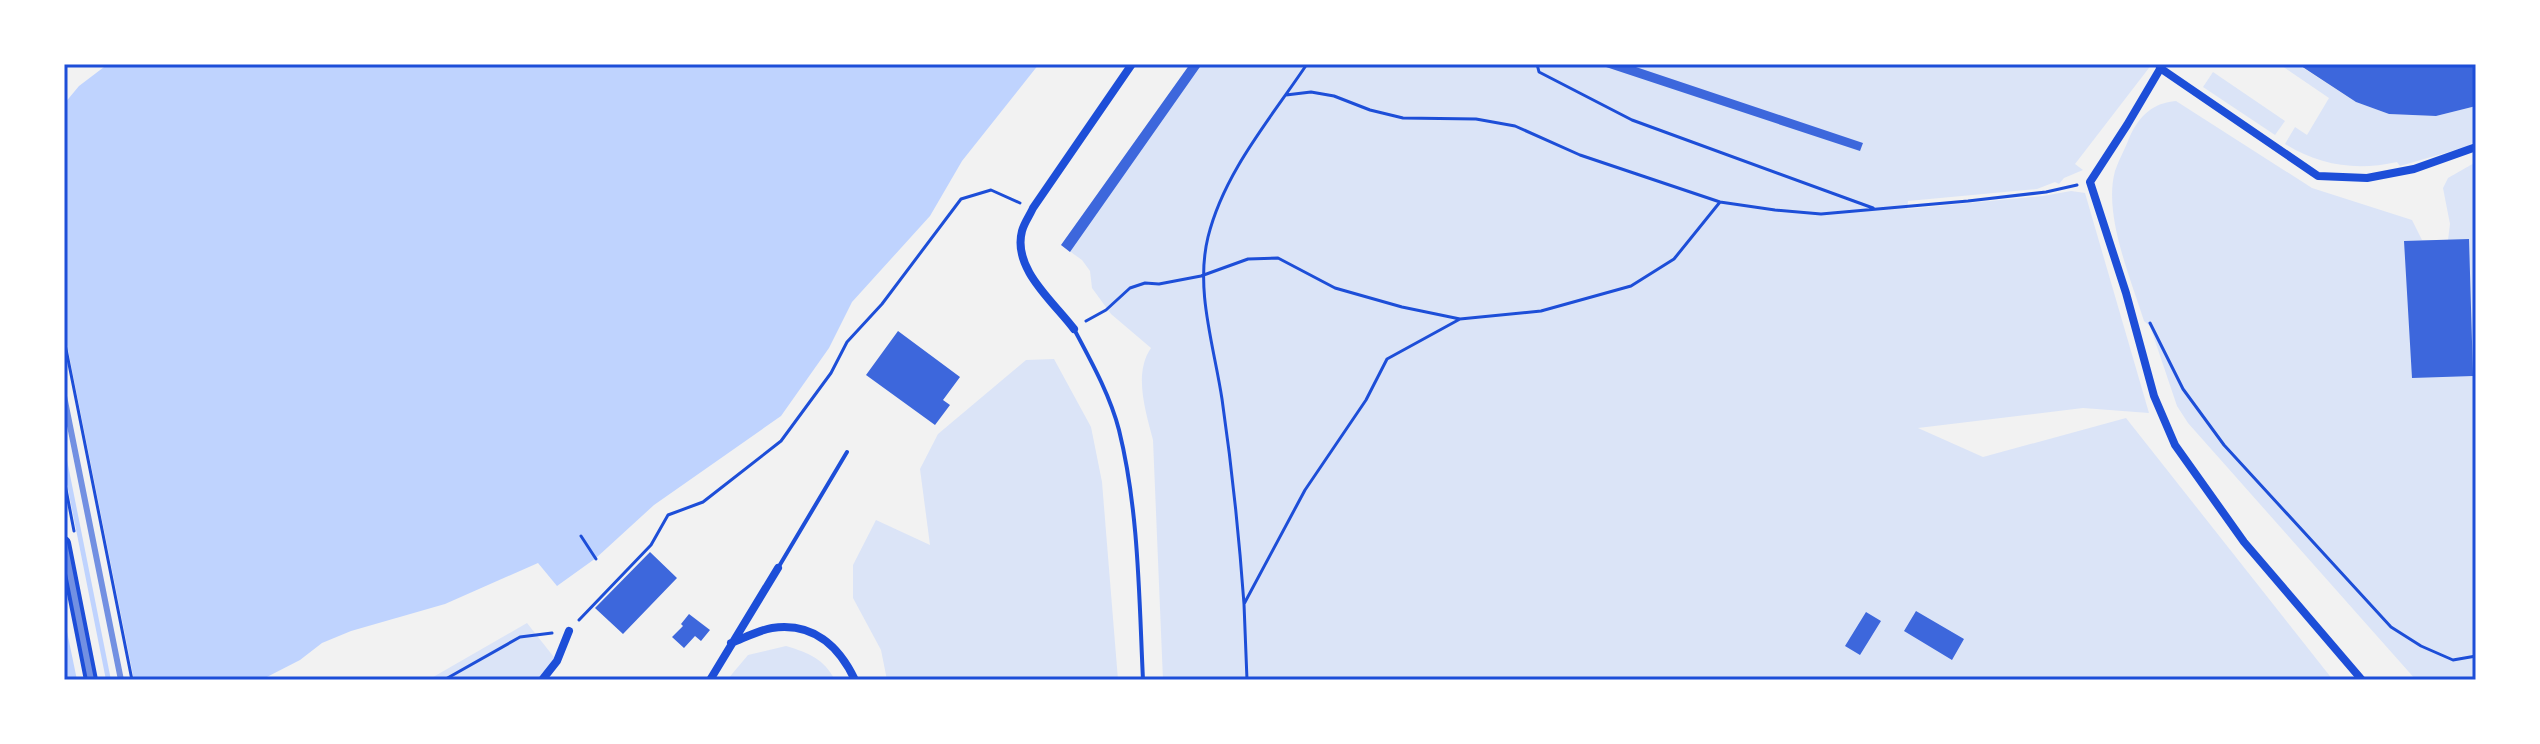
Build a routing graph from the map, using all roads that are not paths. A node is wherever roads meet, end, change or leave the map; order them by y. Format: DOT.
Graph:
graph roads {
  1 [pos="1132,64"];
  2 [pos="2161,66"];
  3 [pos="2476,147"];
  4 [pos="1074,329"];
  5 [pos="847,452"];
  6 [pos="64,543"];
  7 [pos="778,568"];
  8 [pos="569,631"];
  9 [pos="731,643"];
  10 [pos="91,680"];
  11 [pos="542,680"];
  12 [pos="710,680"];
  13 [pos="854,680"];
  14 [pos="1143,680"];
  15 [pos="2362,680"];
  1 -- 4 [label="street"];
  2 -- 3 [label="street"];
  2 -- 15 [label="street"];
  4 -- 14 [label="lane"];
  5 -- 7 [label="lane"];
  6 -- 10 [label="main road"];
  7 -- 9 [label="street"];
  8 -- 11 [label="street"];
  9 -- 12 [label="street"];
  9 -- 13 [label="street"];
}
